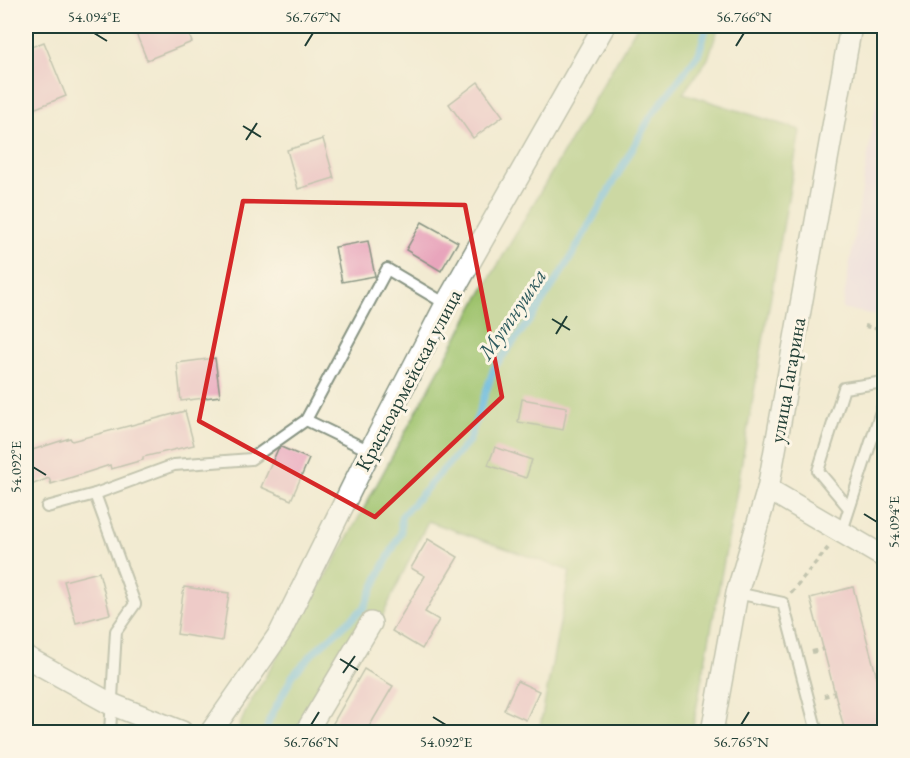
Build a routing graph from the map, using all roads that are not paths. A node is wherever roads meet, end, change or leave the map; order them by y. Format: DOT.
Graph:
graph roads {
  1 [pos="604,26"];
  2 [pos="851,26"];
  3 [pos="446,304"];
  4 [pos="885,382"];
  5 [pos="885,402"];
  6 [pos="306,420"];
  7 [pos="370,451"];
  8 [pos="768,489"];
  9 [pos="95,494"];
  10 [pos="47,507"];
  11 [pos="849,508"];
  12 [pos="842,531"];
  13 [pos="885,557"];
  14 [pos="737,593"];
  15 [pos="371,623"];
  16 [pos="26,657"];
  17 [pos="111,704"];
  18 [pos="110,732"];
  19 [pos="182,732"];
  20 [pos="211,732"];
  21 [pos="306,732"];
  22 [pos="712,732"];
  23 [pos="817,732"];
  1 -- 3 [label="street, Красноармейская улица"];
  2 -- 8 [label="street, улица Гагарина"];
  3 -- 6 [label="lane"];
  3 -- 7 [label="street, Красноармейская улица"];
  4 -- 11 [label="lane"];
  5 -- 11 [label="lane"];
  6 -- 7 [label="lane"];
  6 -- 9 [label="lane"];
  7 -- 20 [label="street, Красноармейская улица"];
  8 -- 12 [label="street"];
  8 -- 14 [label="street, улица Гагарина"];
  9 -- 10 [label="lane"];
  9 -- 17 [label="lane"];
  11 -- 12 [label="lane"];
  12 -- 13 [label="street"];
  14 -- 22 [label="street, улица Гагарина"];
  14 -- 23 [label="lane"];
  15 -- 21 [label="street"];
  16 -- 17 [label="street"];
  17 -- 18 [label="lane"];
  17 -- 19 [label="street"];
}
